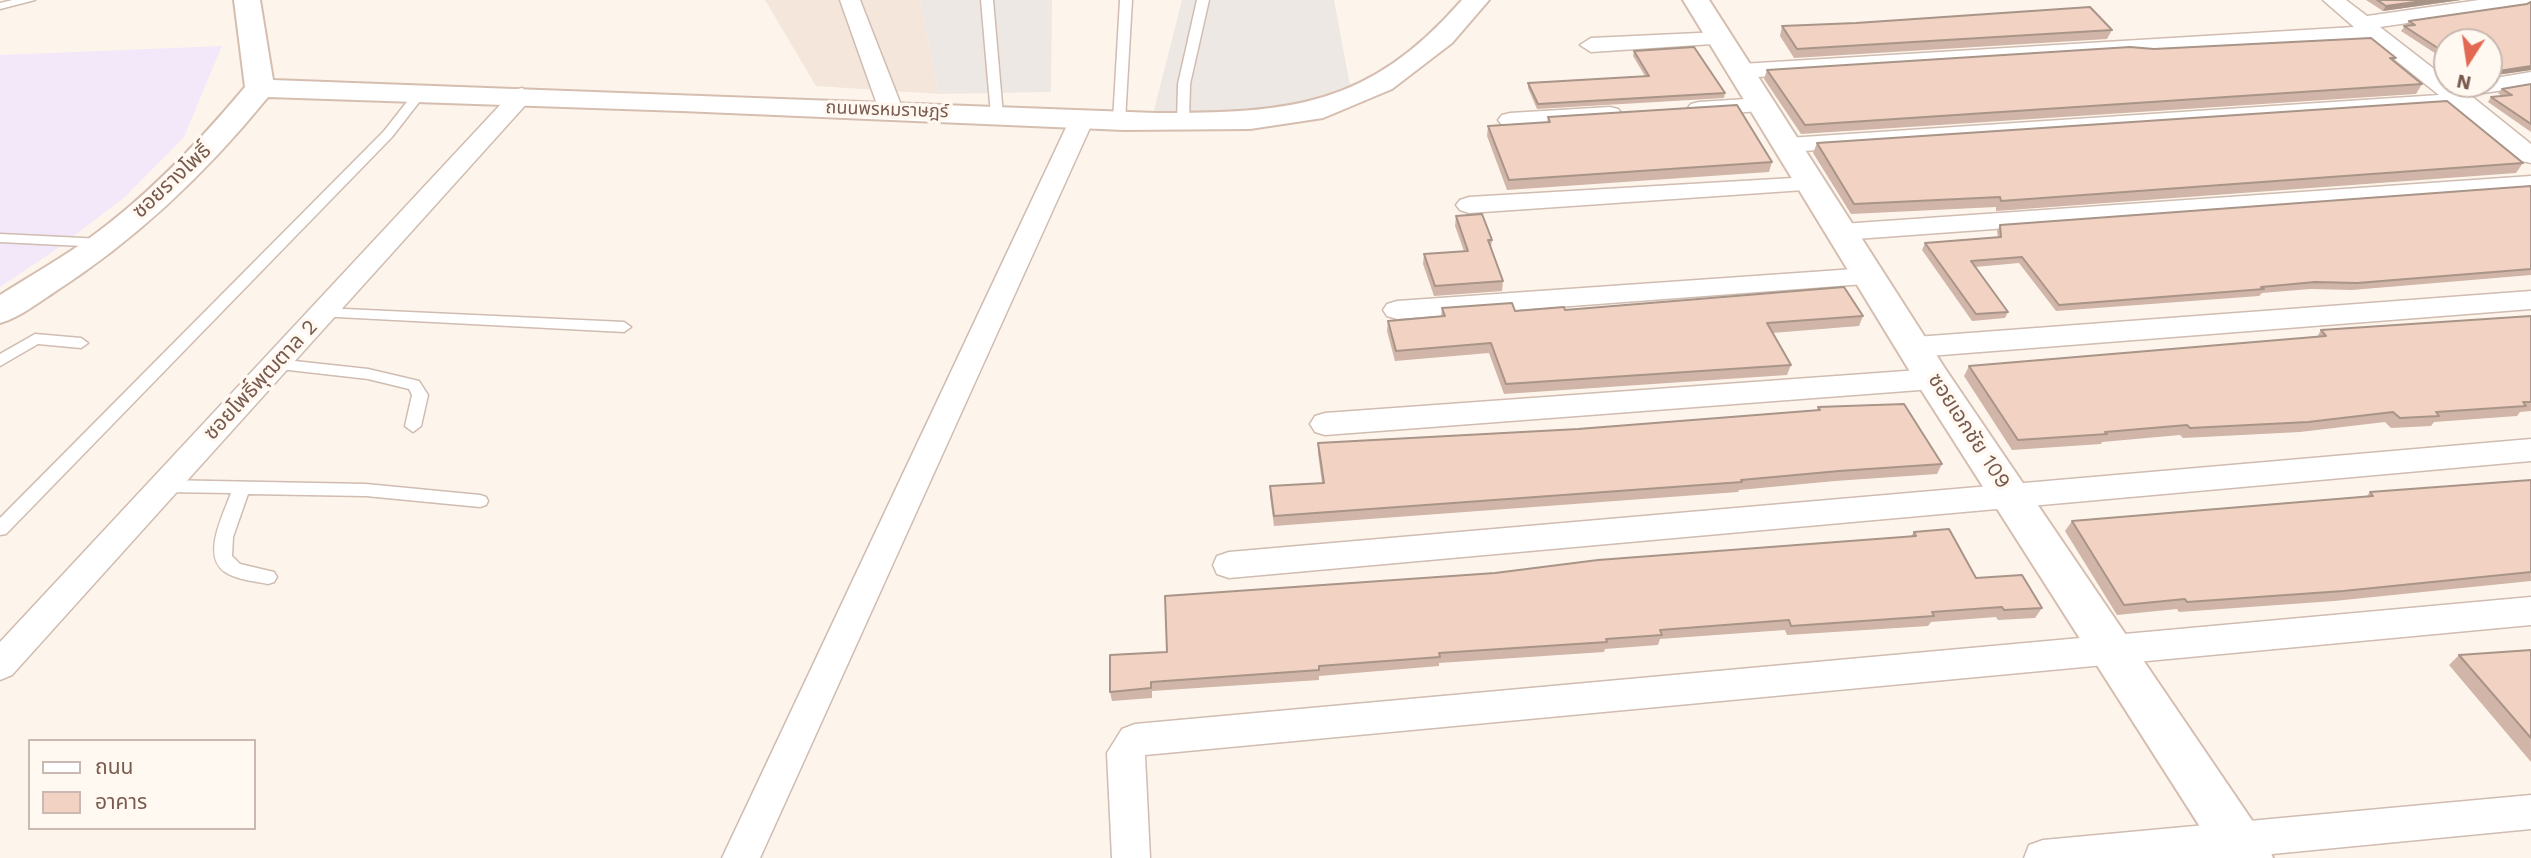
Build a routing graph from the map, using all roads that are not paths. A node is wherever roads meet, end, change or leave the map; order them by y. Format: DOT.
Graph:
graph roads {
  1 [pos="29,0"];
  2 [pos="247,0"];
  3 [pos="850,0"];
  4 [pos="987,0"];
  5 [pos="1126,0"];
  6 [pos="1203,0"];
  7 [pos="1476,0"];
  8 [pos="1696,0"];
  9 [pos="2333,0"];
  10 [pos="2523,0"];
  11 [pos="0,6"];
  12 [pos="2368,27"];
  13 [pos="1720,38"];
  14 [pos="1591,45"];
  15 [pos="1741,71"];
  16 [pos="2433,77"];
  17 [pos="2531,79"];
  18 [pos="2503,85"];
  19 [pos="260,88"];
  20 [pos="421,92"];
  21 [pos="522,95"];
  22 [pos="2433,97"];
  23 [pos="2460,98"];
  24 [pos="1762,105"];
  25 [pos="891,110"];
  26 [pos="1682,110"];
  27 [pos="1629,113"];
  28 [pos="997,115"];
  29 [pos="1082,119"];
  30 [pos="1510,120"];
  31 [pos="1119,121"];
  32 [pos="1183,122"];
  33 [pos="1788,145"];
  34 [pos="2531,156"];
  35 [pos="2531,183"];
  36 [pos="1810,184"];
  37 [pos="1469,205"];
  38 [pos="1842,232"];
  39 [pos="0,238"];
  40 [pos="103,243"];
  41 [pos="1870,276"];
  42 [pos="2531,300"];
  43 [pos="1397,310"];
  44 [pos="0,311"];
  45 [pos="323,313"];
  46 [pos="624,327"];
  47 [pos="81,343"];
  48 [pos="0,361"];
  49 [pos="1925,363"];
  50 [pos="276,364"];
  51 [pos="1325,424"];
  52 [pos="413,425"];
  53 [pos="2531,450"];
  54 [pos="162,486"];
  55 [pos="242,489"];
  56 [pos="2011,496"];
  57 [pos="480,502"];
  58 [pos="0,528"];
  59 [pos="1229,565"];
  60 [pos="268,577"];
  61 [pos="2531,611"];
  62 [pos="2112,651"];
  63 [pos="0,665"];
  64 [pos="2531,812"];
  65 [pos="2242,849"];
  66 [pos="741,858"];
  67 [pos="1131,858"];
  68 [pos="2043,858"];
  1 -- 11 [label="lane"];
  2 -- 19 [label="street"];
  3 -- 25 [label="street"];
  4 -- 28 [label="lane"];
  5 -- 31 [label="lane"];
  6 -- 32 [label="lane"];
  7 -- 32 [label="street, ถนนพรหมราษฎร์"];
  8 -- 13 [label="street, ซอยเอกชัย 109"];
  9 -- 12 [label="street"];
  10 -- 12 [label="street"];
  12 -- 15 [label="street"];
  12 -- 16 [label="street"];
  13 -- 14 [label="street"];
  13 -- 15 [label="street, ซอยเอกชัย 109"];
  15 -- 24 [label="street, ซอยเอกชัย 109"];
  17 -- 18 [label="street"];
  19 -- 20 [label="street, ถนนพรหมราษฎร์"];
  19 -- 40 [label="street, ซอยรางโพธิ์"];
  20 -- 21 [label="street, ถนนพรหมราษฎร์"];
  20 -- 58 [label="lane"];
  21 -- 25 [label="street, ถนนพรหมราษฎร์"];
  21 -- 45 [label="street, ซอยโพธิ์พุฒตาล 2"];
  22 -- 33 [label="street"];
  23 -- 34 [label="street"];
  24 -- 26 [label="street"];
  24 -- 33 [label="street, ซอยเอกชัย 109"];
  25 -- 28 [label="street, ถนนพรหมราษฎร์"];
  27 -- 30 [label="street"];
  28 -- 29 [label="street, ถนนพรหมราษฎร์"];
  29 -- 31 [label="street, ถนนพรหมราษฎร์"];
  29 -- 66 [label="street"];
  31 -- 32 [label="street, ถนนพรหมราษฎร์"];
  33 -- 36 [label="street, ซอยเอกชัย 109"];
  35 -- 38 [label="street"];
  36 -- 37 [label="street"];
  36 -- 38 [label="street, ซอยเอกชัย 109"];
  38 -- 41 [label="street, ซอยเอกชัย 109"];
  39 -- 40 [label="lane"];
  40 -- 44 [label="street, ซอยรางโพธิ์"];
  41 -- 43 [label="street"];
  41 -- 49 [label="street, ซอยเอกชัย 109"];
  42 -- 49 [label="street"];
  45 -- 46 [label="lane"];
  45 -- 50 [label="street, ซอยโพธิ์พุฒตาล 2"];
  47 -- 48 [label="lane"];
  49 -- 51 [label="street"];
  49 -- 56 [label="street, ซอยเอกชัย 109"];
  50 -- 52 [label="lane"];
  50 -- 54 [label="street, ซอยโพธิ์พุฒตาล 2"];
  53 -- 56 [label="street"];
  54 -- 55 [label="lane"];
  54 -- 63 [label="street, ซอยโพธิ์พุฒตาล 2"];
  55 -- 57 [label="lane"];
  55 -- 60 [label="lane"];
  56 -- 59 [label="street"];
  56 -- 62 [label="street, ซอยเอกชัย 109"];
  61 -- 62 [label="street"];
  62 -- 65 [label="street, ซอยเอกชัย 109"];
  62 -- 67 [label="street"];
  64 -- 65 [label="street"];
  65 -- 68 [label="street"];
}
